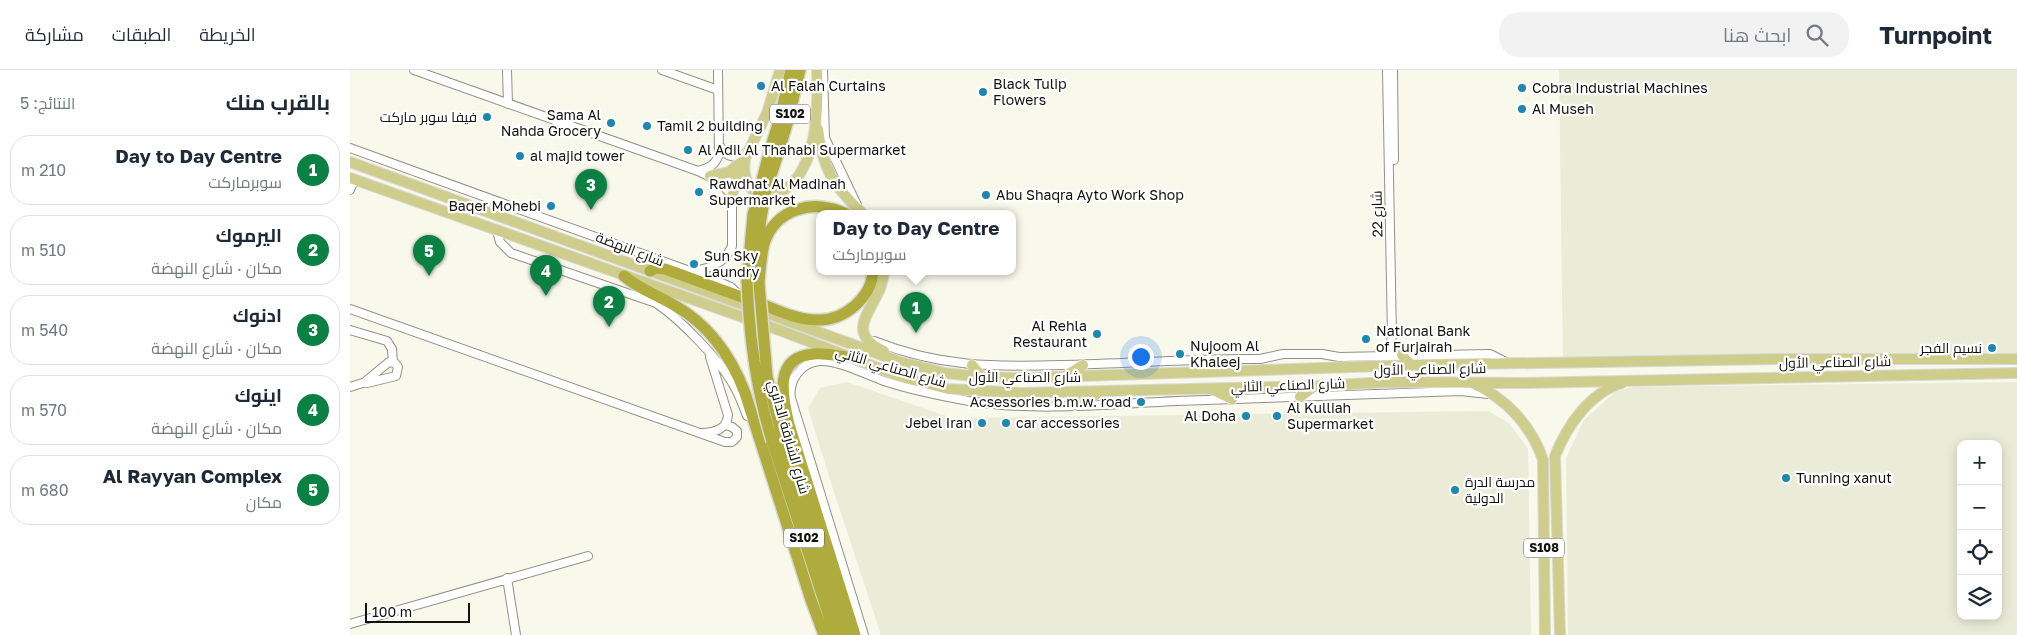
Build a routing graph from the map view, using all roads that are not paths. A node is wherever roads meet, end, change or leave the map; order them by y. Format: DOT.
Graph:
graph roads {
  1 [pos="414,70"];
  2 [pos="507,70"];
  3 [pos="662,70"];
  4 [pos="718,70"];
  5 [pos="780,70"];
  6 [pos="791,70"];
  7 [pos="800,70"];
  8 [pos="817,70"];
  9 [pos="823,70"];
  10 [pos="1387,70"];
  11 [pos="1393,70"];
  12 [pos="423,72"];
  13 [pos="718,90"];
  14 [pos="508,104"];
  15 [pos="816,113"];
  16 [pos="720,146"];
  17 [pos="350,148"];
  18 [pos="747,155"];
  19 [pos="773,155"];
  20 [pos="350,162"];
  21 [pos="698,171"];
  22 [pos="710,176"];
  23 [pos="352,179"];
  24 [pos="350,190"];
  25 [pos="732,196"];
  26 [pos="837,210"];
  27 [pos="859,210"];
  28 [pos="860,210"];
  29 [pos="497,231"];
  30 [pos="650,271"];
  31 [pos="688,271"];
  32 [pos="872,275"];
  33 [pos="883,275"];
  34 [pos="624,276"];
  35 [pos="753,282"];
  36 [pos="740,296"];
  37 [pos="350,309"];
  38 [pos="350,330"];
  39 [pos="867,338"];
  40 [pos="708,353"];
  41 [pos="1402,355"];
  42 [pos="1385,356"];
  43 [pos="848,357"];
  44 [pos="2017,359"];
  45 [pos="391,362"];
  46 [pos="901,362"];
  47 [pos="1510,364"];
  48 [pos="972,365"];
  49 [pos="1083,365"];
  50 [pos="1411,365"];
  51 [pos="2017,373"];
  52 [pos="982,377"];
  53 [pos="1064,377"];
  54 [pos="1633,380"];
  55 [pos="366,382"];
  56 [pos="1469,382"];
  57 [pos="926,384"];
  58 [pos="1315,386"];
  59 [pos="350,387"];
  60 [pos="1208,388"];
  61 [pos="1104,390"];
  62 [pos="938,394"];
  63 [pos="1494,394"];
  64 [pos="1300,397"];
  65 [pos="1232,399"];
  66 [pos="1075,405"];
  67 [pos="726,425"];
  68 [pos="701,433"];
  69 [pos="757,435"];
  70 [pos="777,441"];
  71 [pos="588,556"];
  72 [pos="507,578"];
  73 [pos="350,624"];
  74 [pos="516,635"];
  75 [pos="824,635"];
  76 [pos="835,635"];
  77 [pos="845,635"];
  78 [pos="855,635"];
  79 [pos="864,635"];
  80 [pos="1545,635"];
  81 [pos="1560,635"];
  1 -- 12 [label="street"];
  2 -- 14 [label="street"];
  3 -- 13 [label="street"];
  4 -- 13 [label="street"];
  5 -- 18 [label="main road"];
  6 -- 19 [label="highway, S102"];
  7 -- 19 [label="highway, S102"];
  8 -- 15 [label="main road"];
  9 -- 28 [label="street"];
  10 -- 42 [label="street, شارع 22"];
  11 -- 41 [label="street, شارع 22"];
  12 -- 14 [label="street"];
  13 -- 16 [label="street"];
  14 -- 21 [label="street"];
  15 -- 18 [label="main road"];
  15 -- 27 [label="main road"];
  16 -- 18 [label="street"];
  16 -- 21 [label="street"];
  17 -- 31 [label="street"];
  18 -- 22 [label="main road"];
  18 -- 25 [label="main road"];
  19 -- 35 [label="highway, شارع الشارقة الدائري / S102, bridge"];
  20 -- 30 [label="main road, شارع النهضة"];
  21 -- 22 [label="street"];
  22 -- 25 [label="street"];
  23 -- 24 [label="street"];
  23 -- 29 [label="main road, شارع النهضة"];
  25 -- 31 [label="street"];
  26 -- 35 [label="highway"];
  29 -- 34 [label="main road, شارع النهضة"];
  29 -- 40 [label="street"];
  30 -- 36 [label="highway"];
  30 -- 46 [label="main road, شارع النهضة"];
  31 -- 36 [label="street"];
  32 -- 36 [label="highway"];
  33 -- 39 [label="main road"];
  34 -- 43 [label="main road, شارع النهضة"];
  34 -- 69 [label="highway"];
  35 -- 70 [label="highway, شارع الشارقة الدائري / S102, bridge"];
  37 -- 68 [label="street"];
  38 -- 45 [label="street"];
  39 -- 46 [label="main road"];
  39 -- 48 [label="street"];
  40 -- 67 [label="street"];
  40 -- 69 [label="street"];
  41 -- 42 [label="street"];
  41 -- 47 [label="street"];
  41 -- 50 [label="main road"];
  42 -- 49 [label="street"];
  43 -- 57 [label="main road, شارع الصناعي الأول"];
  43 -- 78 [label="highway"];
  44 -- 47 [label="main road, شارع الصناعي الأول"];
  45 -- 55 [label="street"];
  45 -- 55 [label="street"];
  46 -- 52 [label="main road, شارع الصناعي الأول"];
  47 -- 50 [label="main road, شارع الصناعي الأول"];
  48 -- 49 [label="street"];
  48 -- 52 [label="main road"];
  49 -- 53 [label="main road"];
  50 -- 53 [label="main road, شارع الصناعي الأول"];
  51 -- 54 [label="main road, شارع الصناعي الأول"];
  52 -- 53 [label="main road, شارع الصناعي الأول"];
  54 -- 56 [label="main road, شارع الصناعي الأول"];
  54 -- 81 [label="main road, S108"];
  55 -- 59 [label="street"];
  56 -- 58 [label="main road, شارع الصناعي الأول"];
  56 -- 63 [label="main road"];
  57 -- 61 [label="main road, شارع الصناعي الأول"];
  57 -- 62 [label="main road"];
  58 -- 60 [label="main road, شارع الصناعي الأول"];
  58 -- 64 [label="main road"];
  60 -- 61 [label="main road, شارع الصناعي الأول"];
  60 -- 65 [label="main road"];
  61 -- 66 [label="main road"];
  62 -- 66 [label="street, شارع الصناعي الثاني"];
  62 -- 79 [label="street, شارع الصناعي الثاني"];
  63 -- 64 [label="street, شارع الصناعي الثاني"];
  63 -- 80 [label="main road, S108"];
  64 -- 65 [label="street, شارع الصناعي الثاني"];
  65 -- 66 [label="street, شارع الصناعي الثاني"];
  67 -- 68 [label="street"];
  67 -- 68 [label="street"];
  69 -- 75 [label="highway"];
  70 -- 76 [label="highway, شارع الشارقة الدائري / S102"];
  70 -- 77 [label="highway, شارع الشارقة الدائري / S102"];
  71 -- 72 [label="street"];
  72 -- 73 [label="street"];
  72 -- 74 [label="street"];
}
